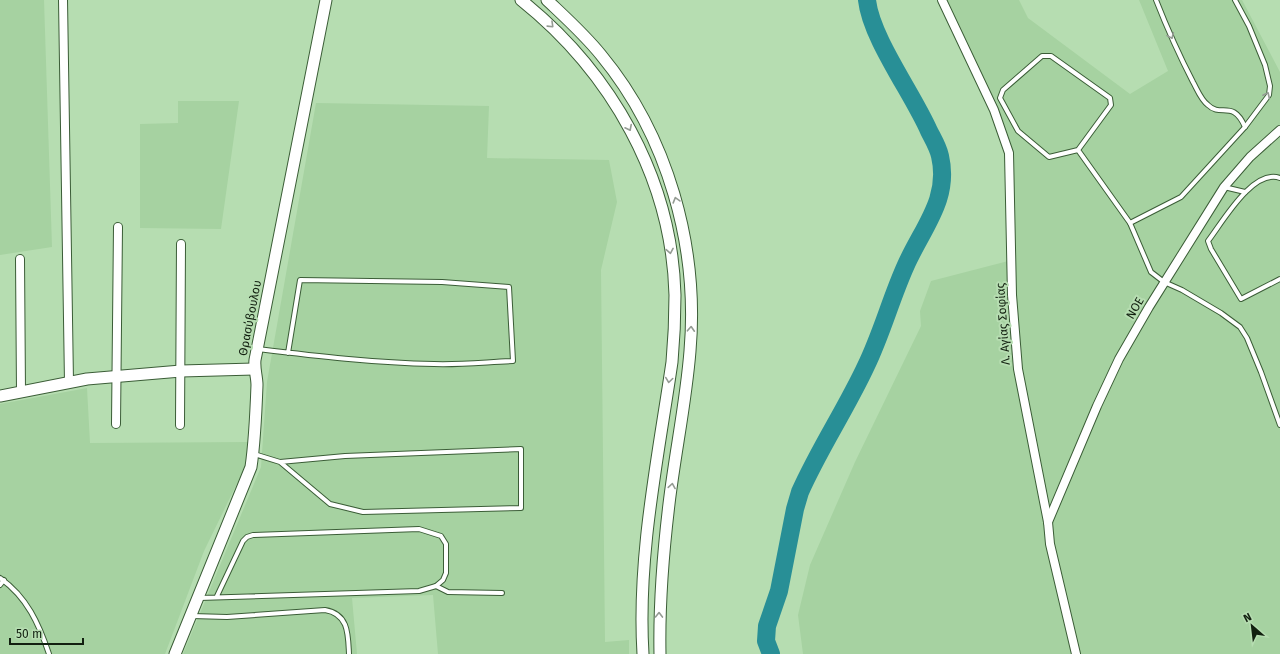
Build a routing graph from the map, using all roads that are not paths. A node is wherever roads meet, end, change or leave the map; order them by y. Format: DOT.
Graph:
graph roads {
  1 [pos="63,0"];
  2 [pos="326,0"];
  3 [pos="521,0"];
  4 [pos="547,0"];
  5 [pos="942,0"];
  6 [pos="1156,0"];
  7 [pos="1235,0"];
  8 [pos="1244,127"];
  9 [pos="1280,130"];
  10 [pos="1078,150"];
  11 [pos="1280,178"];
  12 [pos="1224,187"];
  13 [pos="1245,192"];
  14 [pos="1130,223"];
  15 [pos="118,227"];
  16 [pos="182,244"];
  17 [pos="20,259"];
  18 [pos="1280,279"];
  19 [pos="1164,282"];
  20 [pos="258,349"];
  21 [pos="288,353"];
  22 [pos="254,369"];
  23 [pos="181,371"];
  24 [pos="116,376"];
  25 [pos="69,382"];
  26 [pos="21,392"];
  27 [pos="0,396"];
  28 [pos="116,424"];
  29 [pos="180,425"];
  30 [pos="1280,425"];
  31 [pos="253,453"];
  32 [pos="280,462"];
  33 [pos="1048,522"];
  34 [pos="2,579"];
  35 [pos="0,585"];
  36 [pos="436,586"];
  37 [pos="502,593"];
  38 [pos="217,596"];
  39 [pos="197,598"];
  40 [pos="189,616"];
  41 [pos="49,654"];
  42 [pos="175,654"];
  43 [pos="349,654"];
  44 [pos="643,654"];
  45 [pos="660,654"];
  46 [pos="1076,654"];
  1 -- 25 [label="street"];
  2 -- 20 [label="street, Θρασύβουλου"];
  3 -- 44 [label="street, one-way"];
  45 -- 4 [label="street, one-way"];
  5 -- 33 [label="street, Λ. Αγίας Σοφίας"];
  6 -- 8 [label="lane, one-way"];
  8 -- 7 [label="lane, one-way"];
  8 -- 14 [label="lane"];
  9 -- 12 [label="street, NOE"];
  10 -- 10 [label="lane"];
  10 -- 14 [label="lane"];
  11 -- 13 [label="lane"];
  12 -- 13 [label="lane"];
  12 -- 19 [label="street, NOE"];
  13 -- 18 [label="lane"];
  14 -- 19 [label="lane"];
  15 -- 24 [label="street"];
  16 -- 23 [label="street"];
  17 -- 26 [label="street"];
  19 -- 30 [label="lane"];
  19 -- 33 [label="street, NOE"];
  20 -- 21 [label="lane"];
  20 -- 22 [label="street, Θρασύβουλου"];
  21 -- 21 [label="lane"];
  22 -- 23 [label="street"];
  22 -- 31 [label="street, Θρασύβουλου"];
  23 -- 24 [label="street"];
  23 -- 29 [label="street"];
  24 -- 25 [label="street"];
  24 -- 28 [label="street"];
  25 -- 26 [label="street"];
  26 -- 27 [label="street"];
  31 -- 32 [label="lane"];
  31 -- 39 [label="street, Θρασύβουλου"];
  32 -- 32 [label="lane"];
  33 -- 46 [label="street, Λ. Αγίας Σοφίας"];
  34 -- 35 [label="lane"];
  34 -- 41 [label="lane"];
  36 -- 37 [label="lane"];
  36 -- 38 [label="lane"];
  36 -- 38 [label="lane"];
  38 -- 39 [label="lane"];
  39 -- 40 [label="street, Θρασύβουλου"];
  40 -- 42 [label="street, Θρασύβουλου"];
  40 -- 43 [label="lane"];
}
